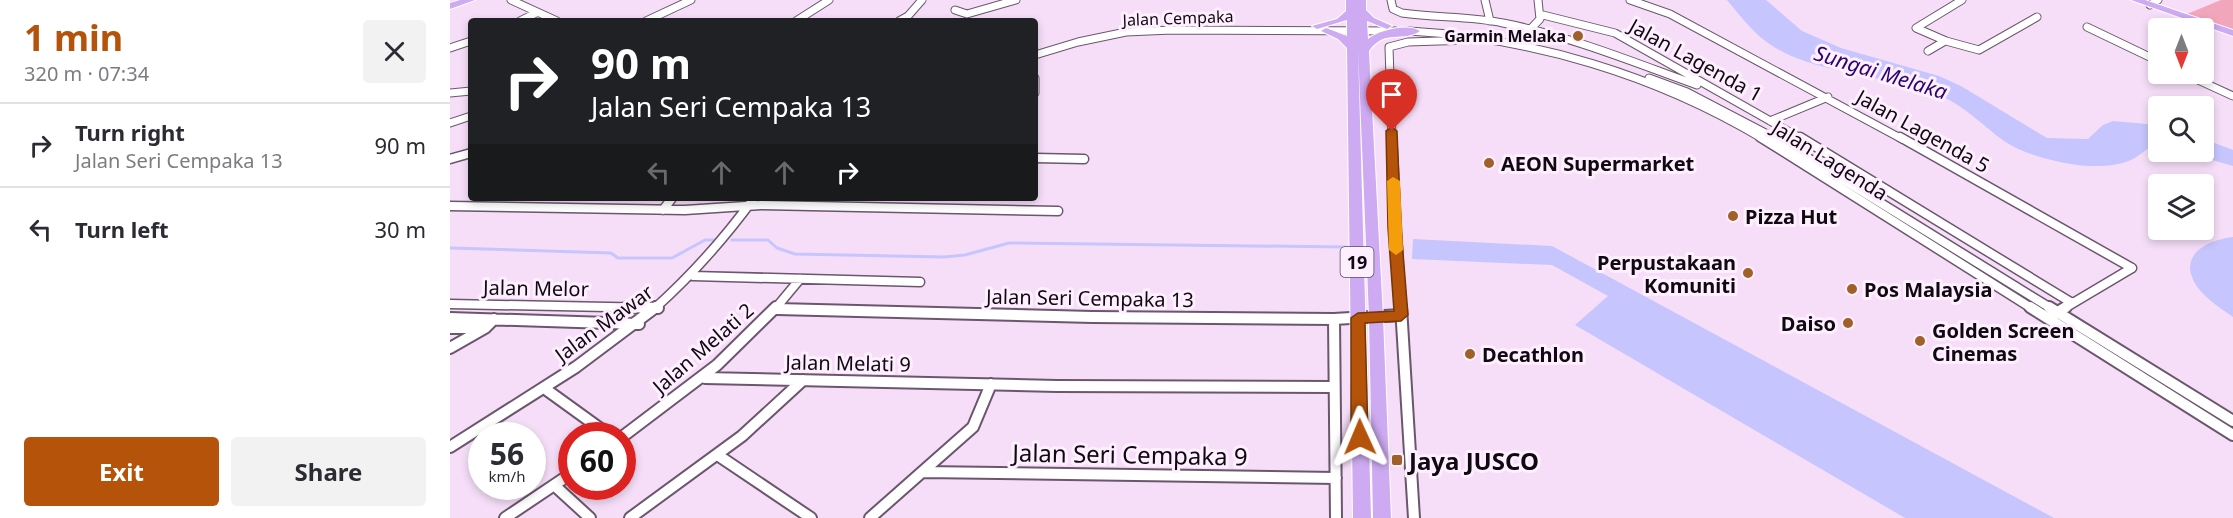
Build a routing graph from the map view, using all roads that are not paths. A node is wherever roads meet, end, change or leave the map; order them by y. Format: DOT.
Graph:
graph roads {
  1 [pos="470,0"];
  2 [pos="511,0"];
  3 [pos="691,0"];
  4 [pos="829,0"];
  5 [pos="922,0"];
  6 [pos="1016,0"];
  7 [pos="1351,0"];
  8 [pos="1391,0"];
  9 [pos="1485,0"];
  10 [pos="1538,0"];
  11 [pos="1630,0"];
  12 [pos="1961,0"];
  13 [pos="2136,0"];
  14 [pos="2156,1"];
  15 [pos="450,6"];
  16 [pos="1358,7"];
  17 [pos="955,10"];
  18 [pos="536,13"];
  19 [pos="1543,15"];
  20 [pos="2037,17"];
  21 [pos="526,18"];
  22 [pos="549,18"];
  23 [pos="652,18"];
  24 [pos="801,18"];
  25 [pos="904,18"];
  26 [pos="1490,21"];
  27 [pos="1387,26"];
  28 [pos="2087,27"];
  29 [pos="1358,28"];
  30 [pos="1321,29"];
  31 [pos="1415,31"];
  32 [pos="1533,31"];
  33 [pos="1456,32"];
  34 [pos="2233,33"];
  35 [pos="1527,41"];
  36 [pos="1945,41"];
  37 [pos="468,43"];
  38 [pos="450,48"];
  39 [pos="1359,49"];
  40 [pos="1928,51"];
  41 [pos="1038,54"];
  42 [pos="2148,56"];
  43 [pos="1681,70"];
  44 [pos="1665,73"];
  45 [pos="2207,84"];
  46 [pos="1711,87"];
  47 [pos="468,90"];
  48 [pos="450,93"];
  49 [pos="2233,96"];
  50 [pos="1828,97"];
  51 [pos="468,117"];
  52 [pos="1773,121"];
  53 [pos="450,123"];
  54 [pos="1749,127"];
  55 [pos="1763,134"];
  56 [pos="468,154"];
  57 [pos="450,159"];
  58 [pos="1038,159"];
  59 [pos="1084,159"];
  60 [pos="670,201"];
  61 [pos="764,201"];
  62 [pos="934,201"];
  63 [pos="752,202"];
  64 [pos="450,206"];
  65 [pos="931,207"];
  66 [pos="663,210"];
  67 [pos="1058,211"];
  68 [pos="693,276"];
  69 [pos="800,279"];
  70 [pos="920,282"];
  71 [pos="2072,303"];
  72 [pos="450,304"];
  73 [pos="470,304"];
  74 [pos="658,308"];
  75 [pos="777,309"];
  76 [pos="1401,315"];
  77 [pos="2053,315"];
  78 [pos="1376,317"];
  79 [pos="454,318"];
  80 [pos="1358,318"];
  81 [pos="494,319"];
  82 [pos="1334,319"];
  83 [pos="639,324"];
  84 [pos="450,328"];
  85 [pos="484,328"];
  86 [pos="450,348"];
  87 [pos="705,378"];
  88 [pos="803,380"];
  89 [pos="991,384"];
  90 [pos="1333,387"];
  91 [pos="544,388"];
  92 [pos="2233,421"];
  93 [pos="591,422"];
  94 [pos="636,427"];
  95 [pos="2233,435"];
  96 [pos="450,447"];
  97 [pos="719,456"];
  98 [pos="924,472"];
  99 [pos="1336,478"];
  100 [pos="558,482"];
  101 [pos="554,485"];
  102 [pos="505,518"];
  103 [pos="590,518"];
  104 [pos="630,518"];
  105 [pos="811,518"];
  106 [pos="870,518"];
  107 [pos="1336,518"];
  108 [pos="1362,518"];
  109 [pos="1382,518"];
  110 [pos="1414,518"];
  1 -- 15 [label="main road"];
  2 -- 18 [label="street"];
  3 -- 23 [label="street"];
  4 -- 24 [label="street"];
  5 -- 25 [label="street"];
  6 -- 17 [label="street"];
  7 -- 16 [label="main road, 19"];
  8 -- 26 [label="street"];
  9 -- 26 [label="street"];
  10 -- 19 [label="street"];
  11 -- 50 [label="street, Jalan Lagenda 5"];
  12 -- 36 [label="street"];
  13 -- 14 [label="main road"];
  14 -- 34 [label="main road"];
  16 -- 27 [label="main road"];
  16 -- 29 [label="main road, 19"];
  16 -- 30 [label="main road"];
  18 -- 21 [label="street"];
  18 -- 22 [label="street"];
  19 -- 32 [label="street"];
  19 -- 43 [label="street, Jalan Lagenda 1"];
  20 -- 36 [label="street"];
  26 -- 32 [label="street"];
  27 -- 29 [label="street, Jalan Lagenda"];
  27 -- 35 [label="street, Jalan Lagenda"];
  28 -- 42 [label="street"];
  29 -- 30 [label="street, Jalan Cempaka"];
  29 -- 31 [label="street, Jalan Lagenda"];
  29 -- 39 [label="main road, 19"];
  30 -- 39 [label="main road"];
  30 -- 41 [label="street, Jalan Cempaka"];
  31 -- 33 [label="street, Jalan Lagenda"];
  31 -- 39 [label="main road"];
  32 -- 35 [label="street"];
  32 -- 44 [label="street"];
  33 -- 35 [label="street, Jalan Lagenda"];
  33 -- 76 [label="street"];
  35 -- 54 [label="street, Jalan Lagenda"];
  36 -- 40 [label="street"];
  37 -- 38 [label="street"];
  39 -- 78 [label="main road, 19"];
  39 -- 80 [label="main road, 19"];
  43 -- 44 [label="street"];
  43 -- 46 [label="street, Jalan Lagenda 1"];
  44 -- 46 [label="street"];
  45 -- 49 [label="street"];
  46 -- 52 [label="street, Jalan Lagenda 1"];
  47 -- 48 [label="street"];
  50 -- 52 [label="street"];
  50 -- 71 [label="street, Jalan Lagenda 5"];
  51 -- 53 [label="street"];
  52 -- 54 [label="street"];
  52 -- 55 [label="street"];
  52 -- 71 [label="street, Jalan Lagenda 1"];
  54 -- 55 [label="street, Jalan Lagenda"];
  55 -- 77 [label="street, Jalan Lagenda"];
  56 -- 57 [label="street"];
  58 -- 59 [label="street"];
  60 -- 66 [label="street"];
  61 -- 63 [label="street"];
  61 -- 65 [label="street"];
  62 -- 65 [label="street"];
  63 -- 66 [label="street"];
  63 -- 68 [label="street, Jalan Mawar"];
  64 -- 66 [label="street"];
  65 -- 67 [label="street"];
  68 -- 69 [label="street"];
  68 -- 74 [label="street, Jalan Mawar"];
  69 -- 70 [label="street"];
  69 -- 75 [label="street, Jalan Melati 2"];
  71 -- 77 [label="street"];
  72 -- 73 [label="street, Jalan Melor"];
  73 -- 74 [label="street, Jalan Melor"];
  73 -- 79 [label="street"];
  74 -- 83 [label="street, Jalan Mawar"];
  75 -- 82 [label="street, Jalan Seri Cempaka 13"];
  75 -- 87 [label="street, Jalan Melati 2"];
  76 -- 78 [label="street, Jalan Seri Cempaka 13"];
  76 -- 110 [label="street"];
  77 -- 92 [label="street, Jalan Lagenda"];
  77 -- 95 [label="street, Jalan Lagenda"];
  78 -- 80 [label="street, Jalan Seri Cempaka 13"];
  78 -- 109 [label="main road, 19"];
  79 -- 81 [label="street, Jalan Melor"];
  80 -- 82 [label="street, Jalan Seri Cempaka 13"];
  80 -- 108 [label="main road, 19"];
  81 -- 83 [label="street, Jalan Melor"];
  81 -- 85 [label="street"];
  82 -- 90 [label="street"];
  83 -- 91 [label="street, Jalan Mawar"];
  84 -- 85 [label="street"];
  85 -- 86 [label="street"];
  87 -- 88 [label="street, Jalan Melati 9"];
  87 -- 94 [label="street, Jalan Melati 2"];
  88 -- 89 [label="street, Jalan Melati 9"];
  88 -- 97 [label="street"];
  89 -- 90 [label="street, Jalan Melati 9"];
  89 -- 98 [label="street"];
  90 -- 99 [label="street"];
  91 -- 93 [label="street"];
  91 -- 96 [label="street, Jalan Mawar"];
  97 -- 104 [label="street"];
  97 -- 105 [label="street"];
  98 -- 99 [label="street, Jalan Seri Cempaka 9"];
  98 -- 106 [label="street"];
  99 -- 107 [label="street"];
  100 -- 101 [label="street"];
  101 -- 102 [label="street"];
  101 -- 103 [label="street"];
}
